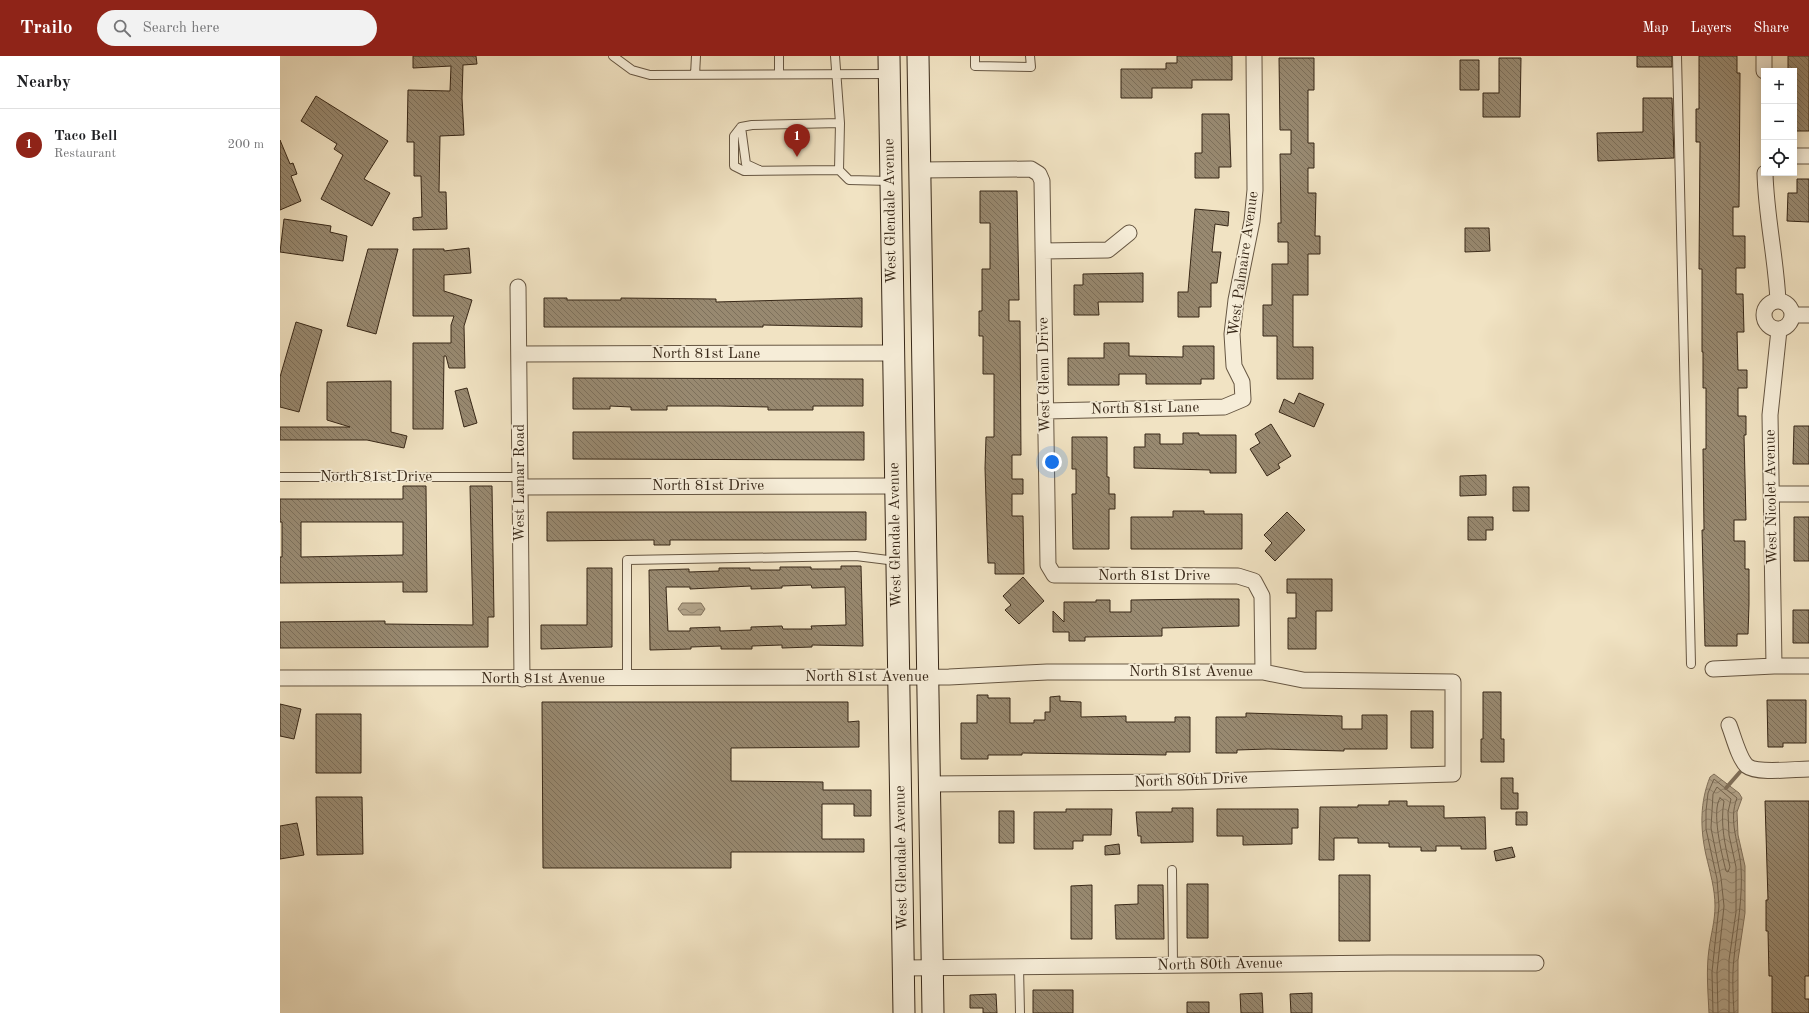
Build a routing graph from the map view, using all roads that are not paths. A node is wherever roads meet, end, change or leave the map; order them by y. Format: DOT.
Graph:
graph roads {
  1 [pos="613,56"];
  2 [pos="628,56"];
  3 [pos="696,56"];
  4 [pos="779,56"];
  5 [pos="835,56"];
  6 [pos="918,56"];
  7 [pos="975,56"];
  8 [pos="1030,56"];
  9 [pos="1254,56"];
  10 [pos="1677,56"];
  11 [pos="1764,56"];
  12 [pos="623,64"];
  13 [pos="889,65"];
  14 [pos="1764,68"];
  15 [pos="779,74"];
  16 [pos="695,75"];
  17 [pos="836,75"];
  18 [pos="840,123"];
  19 [pos="741,127"];
  20 [pos="1797,156"];
  21 [pos="1809,156"];
  22 [pos="839,170"];
  23 [pos="920,170"];
  24 [pos="760,171"];
  25 [pos="1765,176"];
  26 [pos="891,178"];
  27 [pos="1129,233"];
  28 [pos="1043,251"];
  29 [pos="922,285"];
  30 [pos="518,287"];
  31 [pos="1778,301"];
  32 [pos="1792,315"];
  33 [pos="1809,315"];
  34 [pos="1779,330"];
  35 [pos="893,353"];
  36 [pos="519,354"];
  37 [pos="1243,399"];
  38 [pos="1046,412"];
  39 [pos="280,477"];
  40 [pos="520,482"];
  41 [pos="896,486"];
  42 [pos="1772,494"];
  43 [pos="1809,494"];
  44 [pos="897,561"];
  45 [pos="1054,575"];
  46 [pos="1691,664"];
  47 [pos="1774,666"];
  48 [pos="1809,666"];
  49 [pos="1713,669"];
  50 [pos="1263,672"];
  51 [pos="899,677"];
  52 [pos="928,677"];
  53 [pos="280,678"];
  54 [pos="627,678"];
  55 [pos="522,679"];
  56 [pos="1729,725"];
  57 [pos="1809,769"];
  58 [pos="1453,774"];
  59 [pos="929,784"];
  60 [pos="1172,870"];
  61 [pos="1536,963"];
  62 [pos="1173,965"];
  63 [pos="932,967"];
  64 [pos="1019,967"];
  65 [pos="904,968"];
  66 [pos="904,1013"];
  67 [pos="933,1013"];
  68 [pos="1020,1013"];
  1 -- 12 [label="lane"];
  2 -- 12 [label="lane"];
  3 -- 16 [label="lane"];
  4 -- 15 [label="lane"];
  5 -- 17 [label="lane"];
  6 -- 23 [label="main road, West Glendale Avenue"];
  7 -- 8 [label="lane"];
  9 -- 37 [label="street, West Palmaire Avenue"];
  10 -- 46 [label="lane"];
  11 -- 14 [label="street"];
  12 -- 16 [label="lane"];
  13 -- 17 [label="lane"];
  13 -- 26 [label="main road, West Glendale Avenue"];
  15 -- 16 [label="lane"];
  15 -- 17 [label="lane"];
  17 -- 18 [label="lane"];
  18 -- 19 [label="lane"];
  18 -- 22 [label="lane"];
  19 -- 24 [label="lane"];
  19 -- 24 [label="lane"];
  20 -- 21 [label="street"];
  22 -- 24 [label="lane"];
  22 -- 26 [label="lane"];
  23 -- 28 [label="street, West Glenn Drive"];
  23 -- 29 [label="main road, West Glendale Avenue"];
  25 -- 31 [label="street"];
  26 -- 29 [label="main road"];
  26 -- 35 [label="main road, West Glendale Avenue"];
  27 -- 28 [label="street"];
  28 -- 38 [label="street, West Glenn Drive"];
  29 -- 52 [label="main road, West Glendale Avenue"];
  30 -- 36 [label="street, West Lamar Road"];
  31 -- 32 [label="street"];
  31 -- 34 [label="street"];
  32 -- 33 [label="street"];
  32 -- 34 [label="street"];
  34 -- 42 [label="street, West Nicolet Avenue"];
  35 -- 36 [label="street, North 81st Lane"];
  35 -- 41 [label="main road, West Glendale Avenue"];
  36 -- 40 [label="street, West Lamar Road"];
  37 -- 38 [label="street, North 81st Lane"];
  38 -- 45 [label="street, West Glenn Drive"];
  39 -- 40 [label="lane, North 81st Drive"];
  40 -- 41 [label="street, North 81st Drive"];
  40 -- 55 [label="street, West Lamar Road"];
  41 -- 44 [label="main road, West Glendale Avenue"];
  42 -- 43 [label="street"];
  42 -- 47 [label="street, West Nicolet Avenue"];
  44 -- 51 [label="main road, West Glendale Avenue"];
  44 -- 54 [label="lane"];
  45 -- 50 [label="street, North 81st Drive"];
  47 -- 48 [label="street"];
  47 -- 49 [label="street"];
  50 -- 52 [label="street, North 81st Avenue"];
  50 -- 58 [label="street, North 81st Avenue"];
  51 -- 52 [label="street, North 81st Avenue"];
  51 -- 54 [label="street, North 81st Avenue"];
  51 -- 65 [label="main road, West Glendale Avenue"];
  52 -- 59 [label="main road, West Glendale Avenue"];
  53 -- 55 [label="street, North 81st Avenue"];
  54 -- 55 [label="street, North 81st Avenue"];
  56 -- 57 [label="street"];
  58 -- 59 [label="street, North 80th Drive"];
  59 -- 63 [label="main road, West Glendale Avenue"];
  60 -- 62 [label="lane"];
  61 -- 62 [label="street, North 80th Avenue"];
  62 -- 64 [label="street, North 80th Avenue"];
  63 -- 64 [label="street, North 80th Avenue"];
  63 -- 65 [label="street, North 80th Avenue"];
  63 -- 67 [label="main road, West Glendale Avenue"];
  64 -- 68 [label="lane"];
  65 -- 66 [label="main road, West Glendale Avenue"];
}
